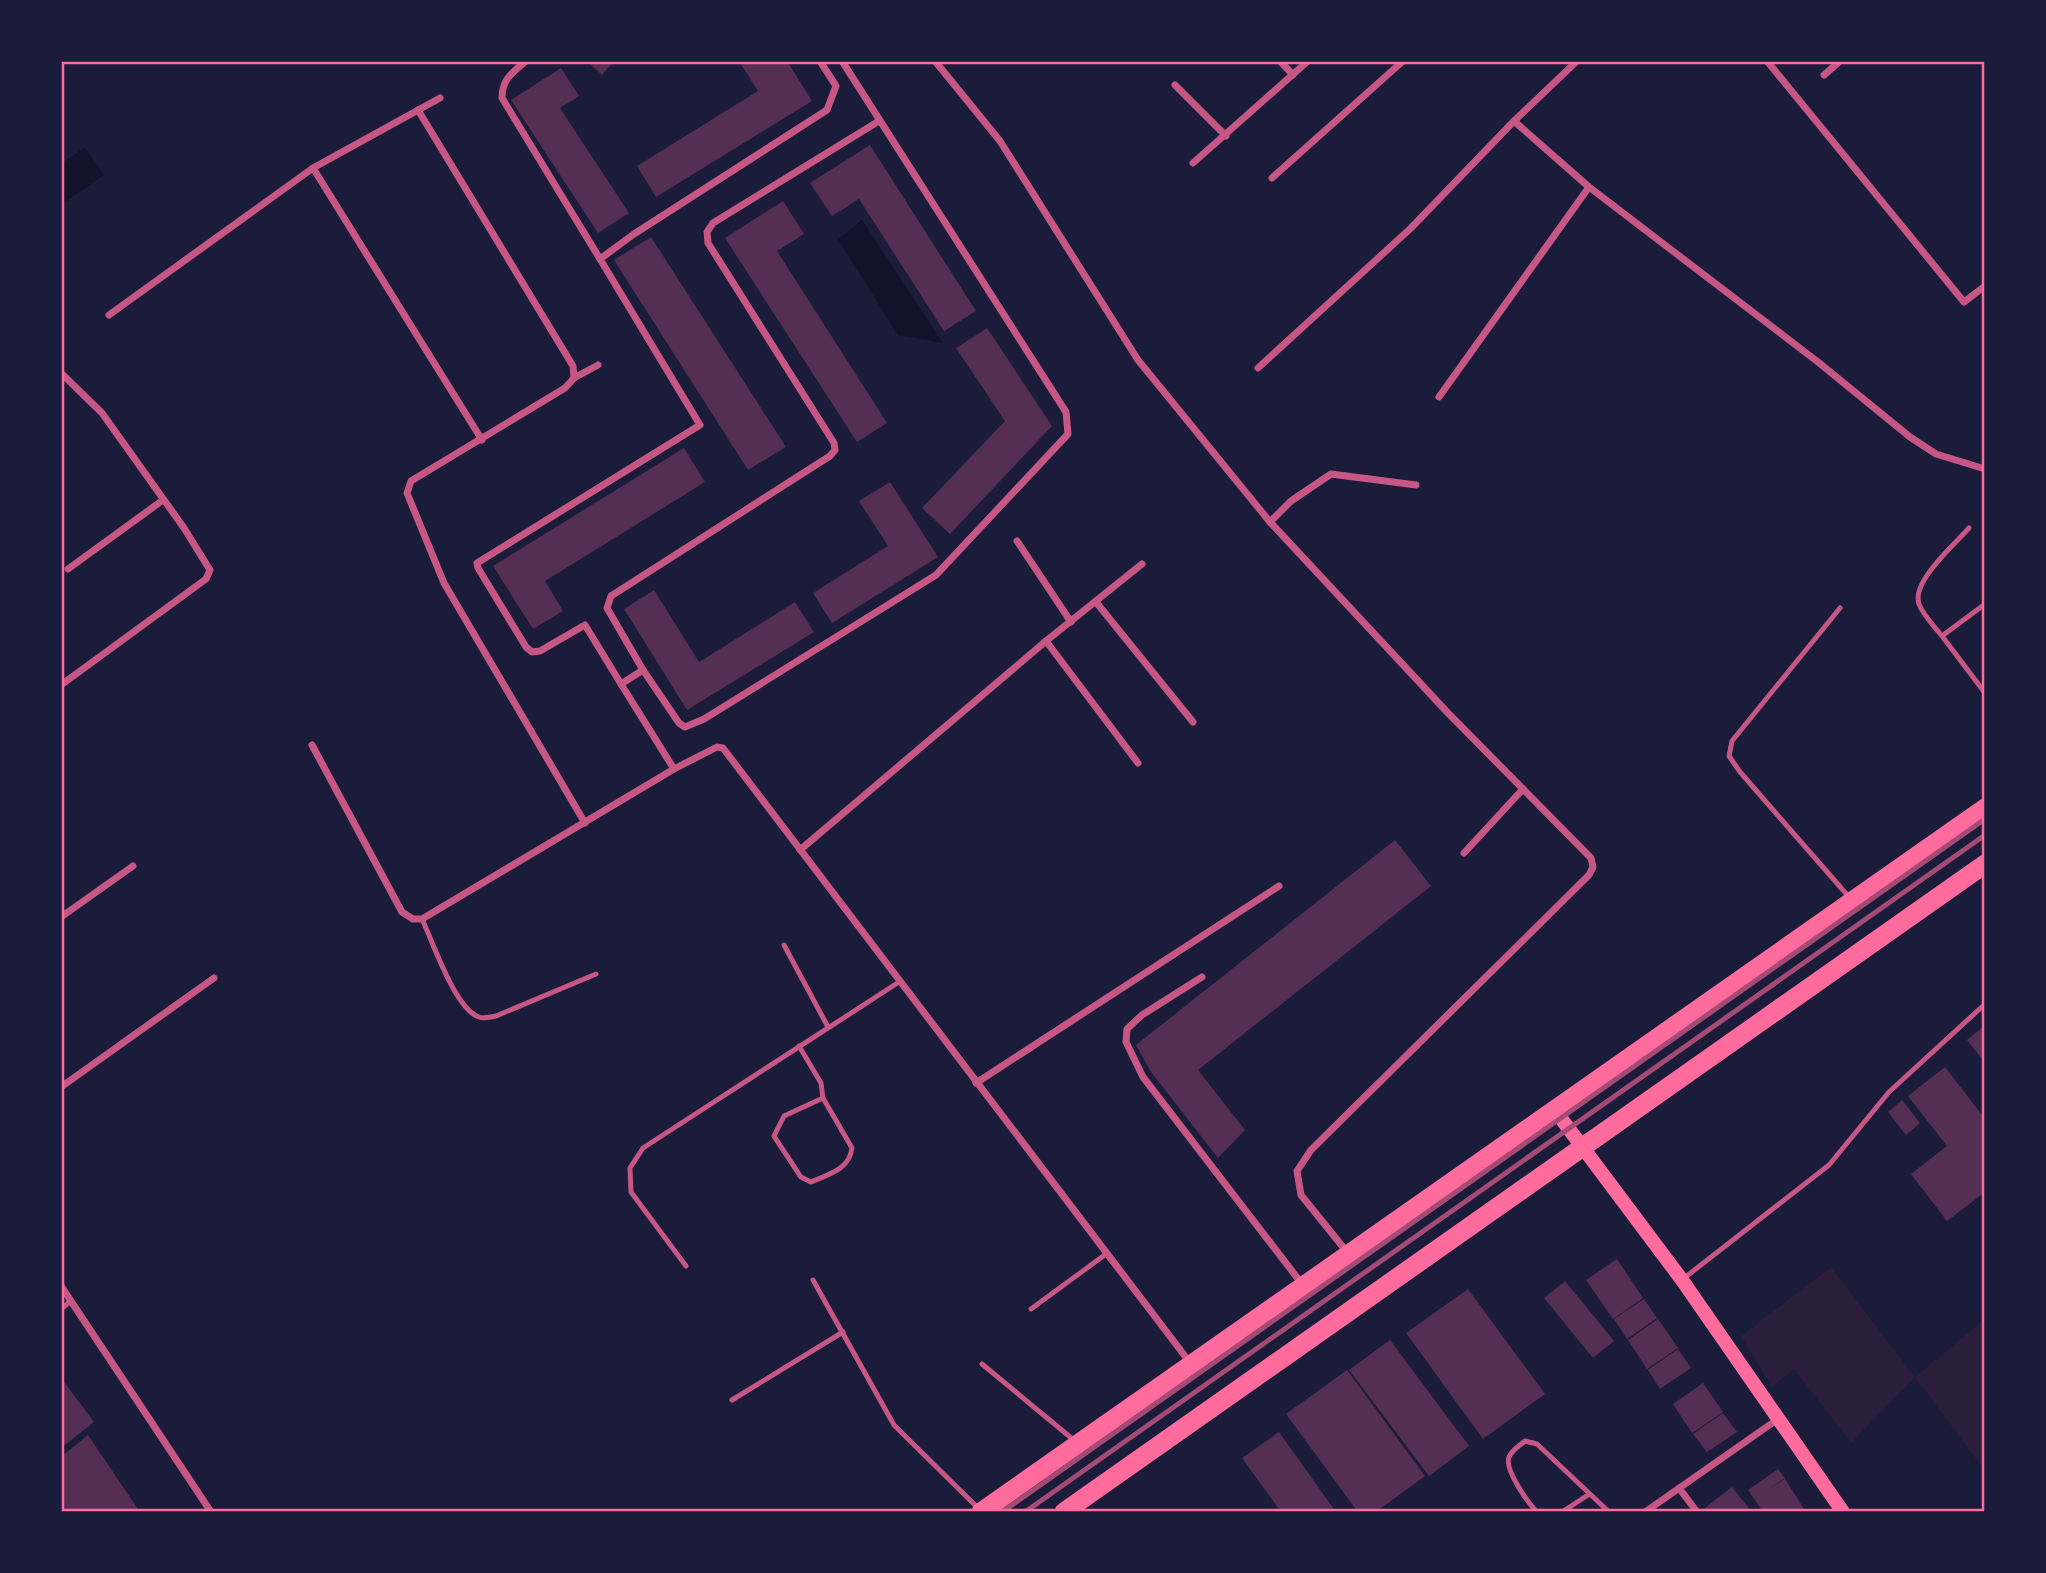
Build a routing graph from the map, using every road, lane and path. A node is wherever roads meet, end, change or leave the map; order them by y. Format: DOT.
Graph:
graph roads {
  1 [pos="526,61"];
  2 [pos="820,61"];
  3 [pos="842,61"];
  4 [pos="935,61"];
  5 [pos="1280,61"];
  6 [pos="1308,61"];
  7 [pos="1403,61"];
  8 [pos="1577,61"];
  9 [pos="1767,61"];
  10 [pos="1840,61"];
  11 [pos="1293,75"];
  12 [pos="1825,75"];
  13 [pos="1175,85"];
  14 [pos="440,98"];
  15 [pos="418,110"];
  16 [pos="879,121"];
  17 [pos="1514,121"];
  18 [pos="1226,136"];
  19 [pos="1193,163"];
  20 [pos="313,168"];
  21 [pos="1272,178"];
  22 [pos="1589,187"];
  23 [pos="600,259"];
  24 [pos="1985,286"];
  25 [pos="109,316"];
  26 [pos="598,365"];
  27 [pos="1258,368"];
  28 [pos="61,373"];
  29 [pos="574,378"];
  30 [pos="1439,397"];
  31 [pos="482,440"];
  32 [pos="1985,469"];
  33 [pos="1416,485"];
  34 [pos="163,499"];
  35 [pos="1270,522"];
  36 [pos="1969,528"];
  37 [pos="1017,541"];
  38 [pos="1142,564"];
  39 [pos="68,569"];
  40 [pos="1096,601"];
  41 [pos="1985,604"];
  42 [pos="1840,608"];
  43 [pos="1071,622"];
  44 [pos="1942,636"];
  45 [pos="1046,641"];
  46 [pos="643,670"];
  47 [pos="621,684"];
  48 [pos="61,685"];
  49 [pos="1985,693"];
  50 [pos="1193,722"];
  51 [pos="312,746"];
  52 [pos="1138,763"];
  53 [pos="674,769"];
  54 [pos="1523,789"];
  55 [pos="1985,808"];
  56 [pos="585,823"];
  57 [pos="800,850"];
  58 [pos="1464,853"];
  59 [pos="1985,864"];
  60 [pos="133,866"];
  61 [pos="1279,886"];
  62 [pos="1851,900"];
  63 [pos="61,917"];
  64 [pos="422,919"];
  65 [pos="784,946"];
  66 [pos="596,974"];
  67 [pos="1202,976"];
  68 [pos="214,978"];
  69 [pos="899,982"];
  70 [pos="1985,1004"];
  71 [pos="828,1027"];
  72 [pos="799,1046"];
  73 [pos="976,1083"];
  74 [pos="61,1087"];
  75 [pos="823,1098"];
  76 [pos="1555,1109"];
  77 [pos="1584,1147"];
  78 [pos="1348,1253"];
  79 [pos="1106,1254"];
  80 [pos="686,1266"];
  81 [pos="813,1280"];
  82 [pos="1682,1280"];
  83 [pos="1302,1285"];
  84 [pos="61,1286"];
  85 [pos="71,1301"];
  86 [pos="1031,1309"];
  87 [pos="61,1310"];
  88 [pos="843,1332"];
  89 [pos="982,1364"];
  90 [pos="1191,1364"];
  91 [pos="732,1400"];
  92 [pos="1779,1418"];
  93 [pos="1077,1443"];
  94 [pos="1679,1488"];
  95 [pos="1588,1495"];
  96 [pos="211,1512"];
  97 [pos="981,1512"];
  98 [pos="1064,1512"];
  99 [pos="1538,1512"];
  100 [pos="1562,1512"];
  101 [pos="1609,1512"];
  102 [pos="1645,1512"];
  103 [pos="1697,1512"];
  104 [pos="1843,1512"];
  1 -- 23 [label="street"];
  2 -- 23 [label="street"];
  3 -- 16 [label="street"];
  4 -- 35 [label="street"];
  5 -- 11 [label="street"];
  6 -- 11 [label="street"];
  7 -- 21 [label="street"];
  8 -- 17 [label="street"];
  9 -- 24 [label="street"];
  10 -- 12 [label="street"];
  11 -- 18 [label="street"];
  13 -- 18 [label="street"];
  14 -- 15 [label="street"];
  15 -- 20 [label="street"];
  15 -- 29 [label="street"];
  16 -- 46 [label="street"];
  16 -- 46 [label="street"];
  17 -- 22 [label="street"];
  17 -- 27 [label="street"];
  18 -- 19 [label="street"];
  20 -- 25 [label="street"];
  20 -- 31 [label="street"];
  22 -- 30 [label="street"];
  22 -- 32 [label="street"];
  23 -- 47 [label="street"];
  26 -- 29 [label="street"];
  28 -- 34 [label="street"];
  29 -- 31 [label="street"];
  31 -- 56 [label="street"];
  33 -- 35 [label="street"];
  34 -- 39 [label="street"];
  34 -- 48 [label="street"];
  35 -- 54 [label="street"];
  36 -- 44 [label="lane"];
  37 -- 43 [label="street"];
  38 -- 40 [label="street"];
  40 -- 43 [label="street"];
  40 -- 50 [label="street"];
  41 -- 44 [label="lane"];
  42 -- 62 [label="lane"];
  43 -- 45 [label="street"];
  44 -- 49 [label="lane"];
  45 -- 52 [label="street"];
  45 -- 57 [label="street"];
  46 -- 47 [label="street"];
  47 -- 53 [label="street"];
  51 -- 64 [label="street"];
  53 -- 56 [label="street"];
  53 -- 57 [label="street"];
  54 -- 58 [label="street"];
  54 -- 78 [label="street"];
  55 -- 62 [label="highway"];
  56 -- 64 [label="street"];
  57 -- 69 [label="street"];
  59 -- 77 [label="highway"];
  60 -- 63 [label="street"];
  61 -- 73 [label="street"];
  62 -- 76 [label="highway"];
  64 -- 66 [label="lane"];
  65 -- 71 [label="lane"];
  67 -- 83 [label="street"];
  68 -- 74 [label="street"];
  69 -- 71 [label="lane"];
  69 -- 73 [label="street"];
  70 -- 82 [label="lane"];
  71 -- 72 [label="lane"];
  72 -- 75 [label="lane"];
  72 -- 80 [label="lane"];
  73 -- 79 [label="street"];
  75 -- 75 [label="lane"];
  76 -- 77 [label="main road"];
  76 -- 78 [label="highway"];
  77 -- 82 [label="main road"];
  77 -- 98 [label="highway"];
  78 -- 83 [label="highway"];
  79 -- 86 [label="lane"];
  79 -- 90 [label="street"];
  81 -- 88 [label="lane"];
  82 -- 92 [label="main road"];
  83 -- 90 [label="highway"];
  84 -- 85 [label="street"];
  85 -- 87 [label="lane"];
  85 -- 96 [label="street"];
  88 -- 91 [label="lane"];
  88 -- 97 [label="lane"];
  89 -- 93 [label="lane"];
  90 -- 93 [label="highway"];
  92 -- 94 [label="street"];
  92 -- 104 [label="main road"];
  93 -- 97 [label="highway"];
  94 -- 102 [label="street"];
  94 -- 103 [label="street"];
  95 -- 99 [label="lane"];
  95 -- 100 [label="lane"];
  95 -- 101 [label="lane"];
}
